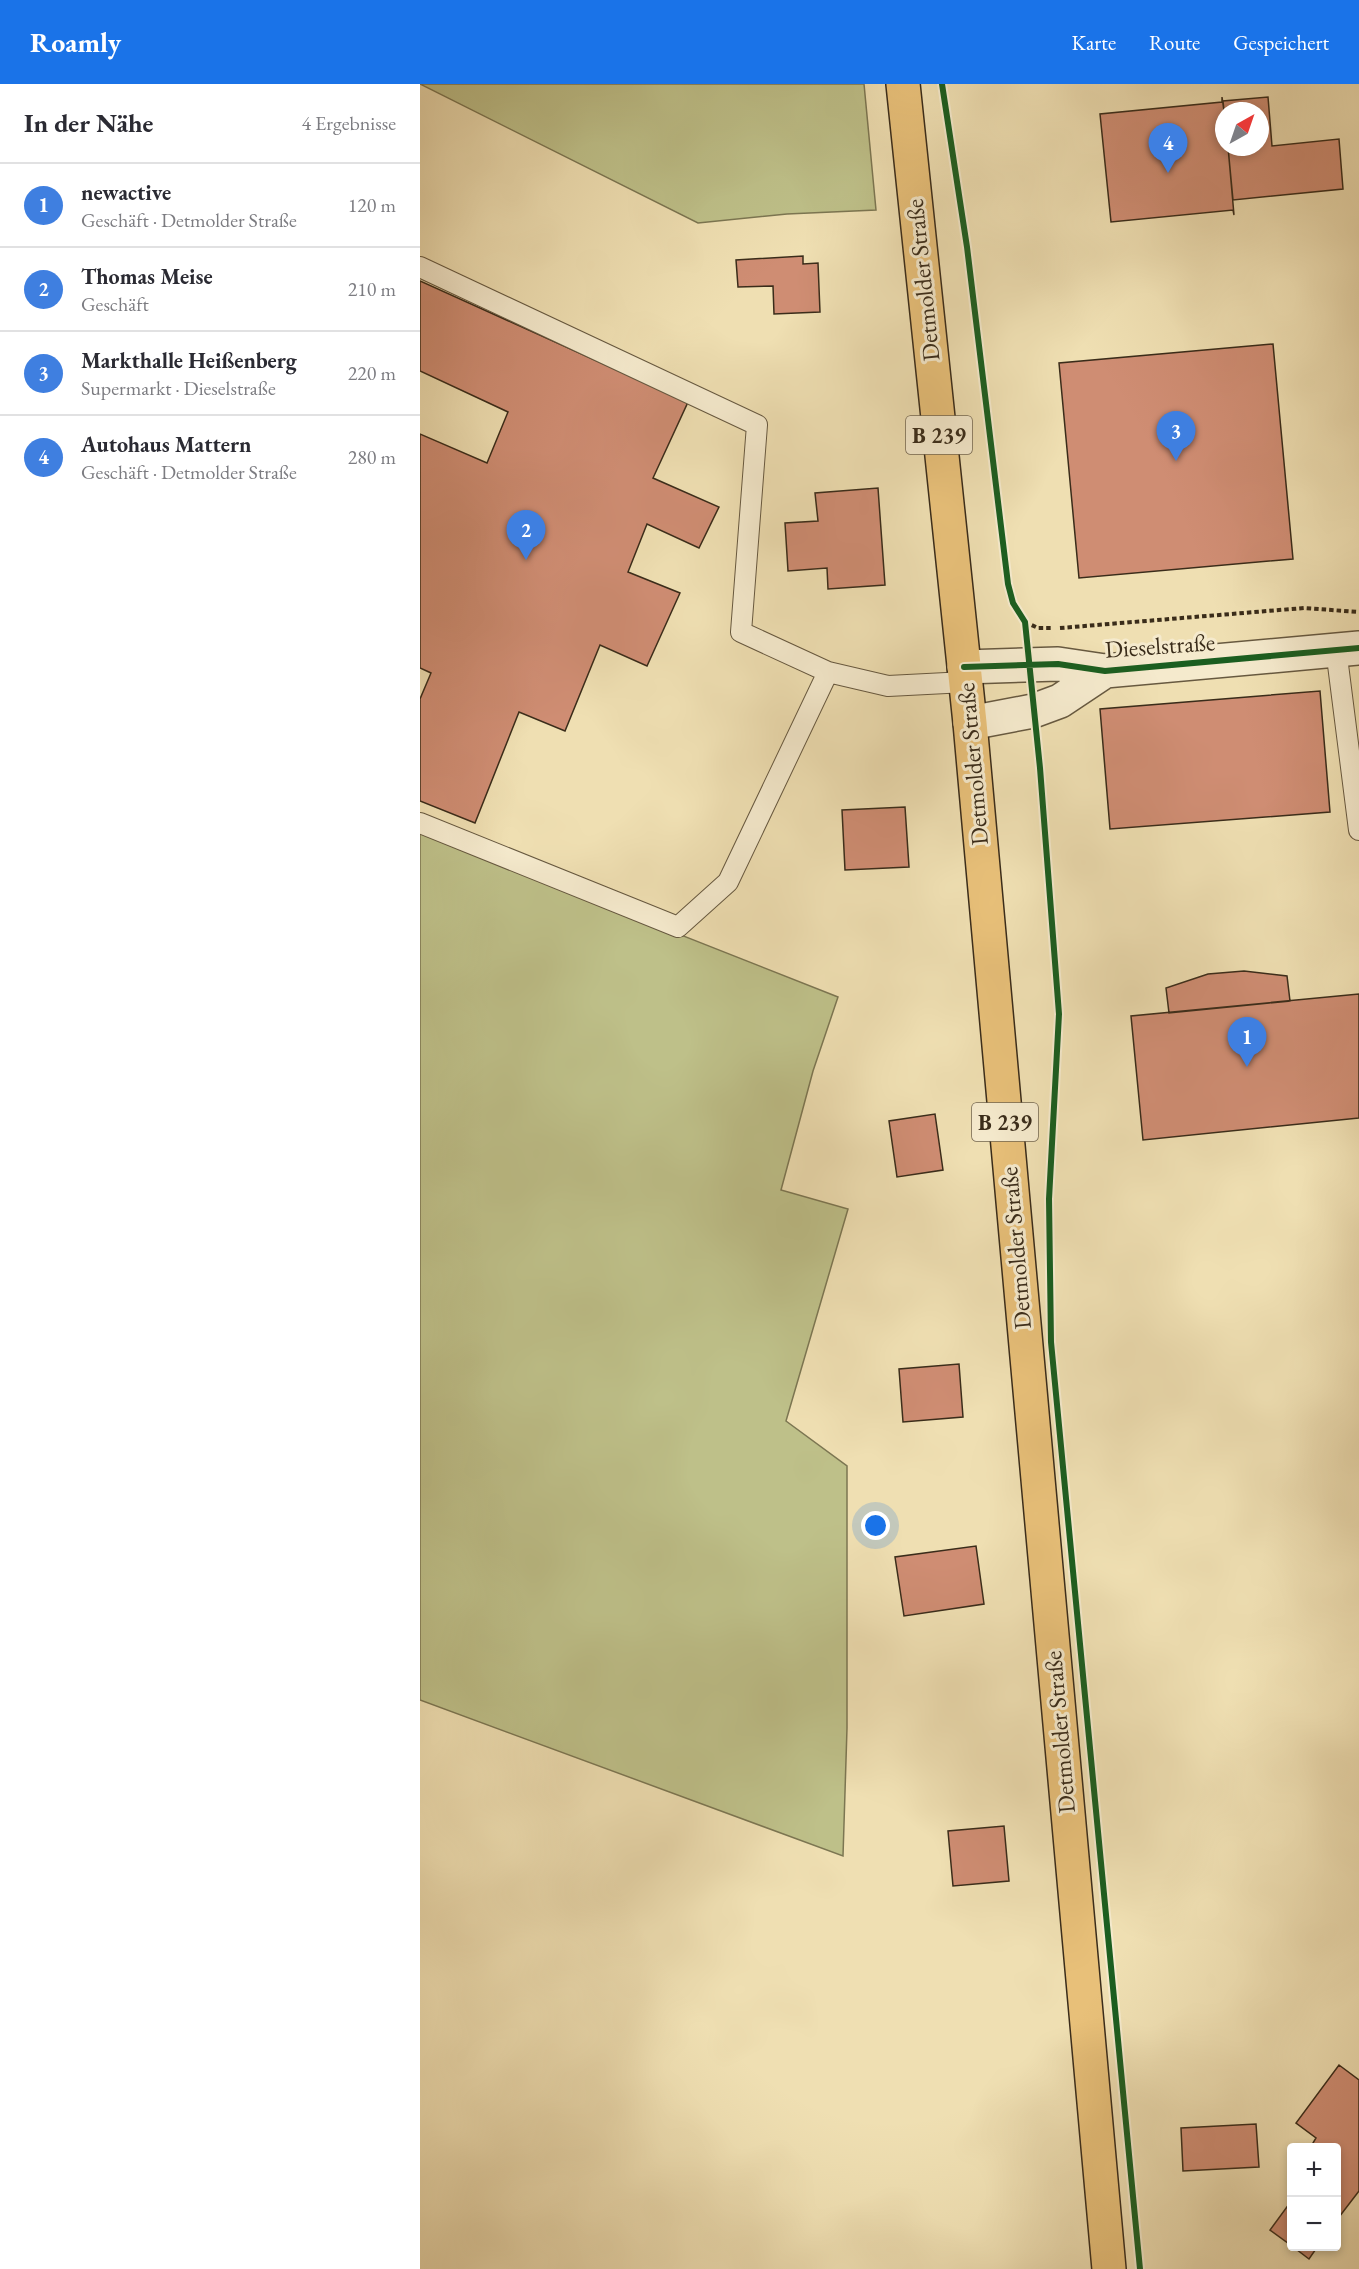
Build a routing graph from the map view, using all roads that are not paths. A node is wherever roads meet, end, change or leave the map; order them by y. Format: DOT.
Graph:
graph roads {
  1 [pos="903,84"];
  2 [pos="420,267"];
  3 [pos="1347,648"];
  4 [pos="1105,671"];
  5 [pos="828,672"];
  6 [pos="965,674"];
  7 [pos="970,723"];
  8 [pos="420,823"];
  9 [pos="1359,830"];
  10 [pos="1109,2269"];
  1 -- 6 [label="main road, Detmolder Straße / B 239"];
  2 -- 5 [label="lane"];
  3 -- 4 [label="street, Dieselstraße"];
  3 -- 9 [label="lane"];
  4 -- 6 [label="street, Dieselstraße"];
  4 -- 7 [label="street, Dieselstraße"];
  5 -- 6 [label="lane"];
  5 -- 8 [label="lane"];
  6 -- 7 [label="main road, Detmolder Straße / B 239"];
  7 -- 10 [label="main road, Detmolder Straße / B 239"];
}
